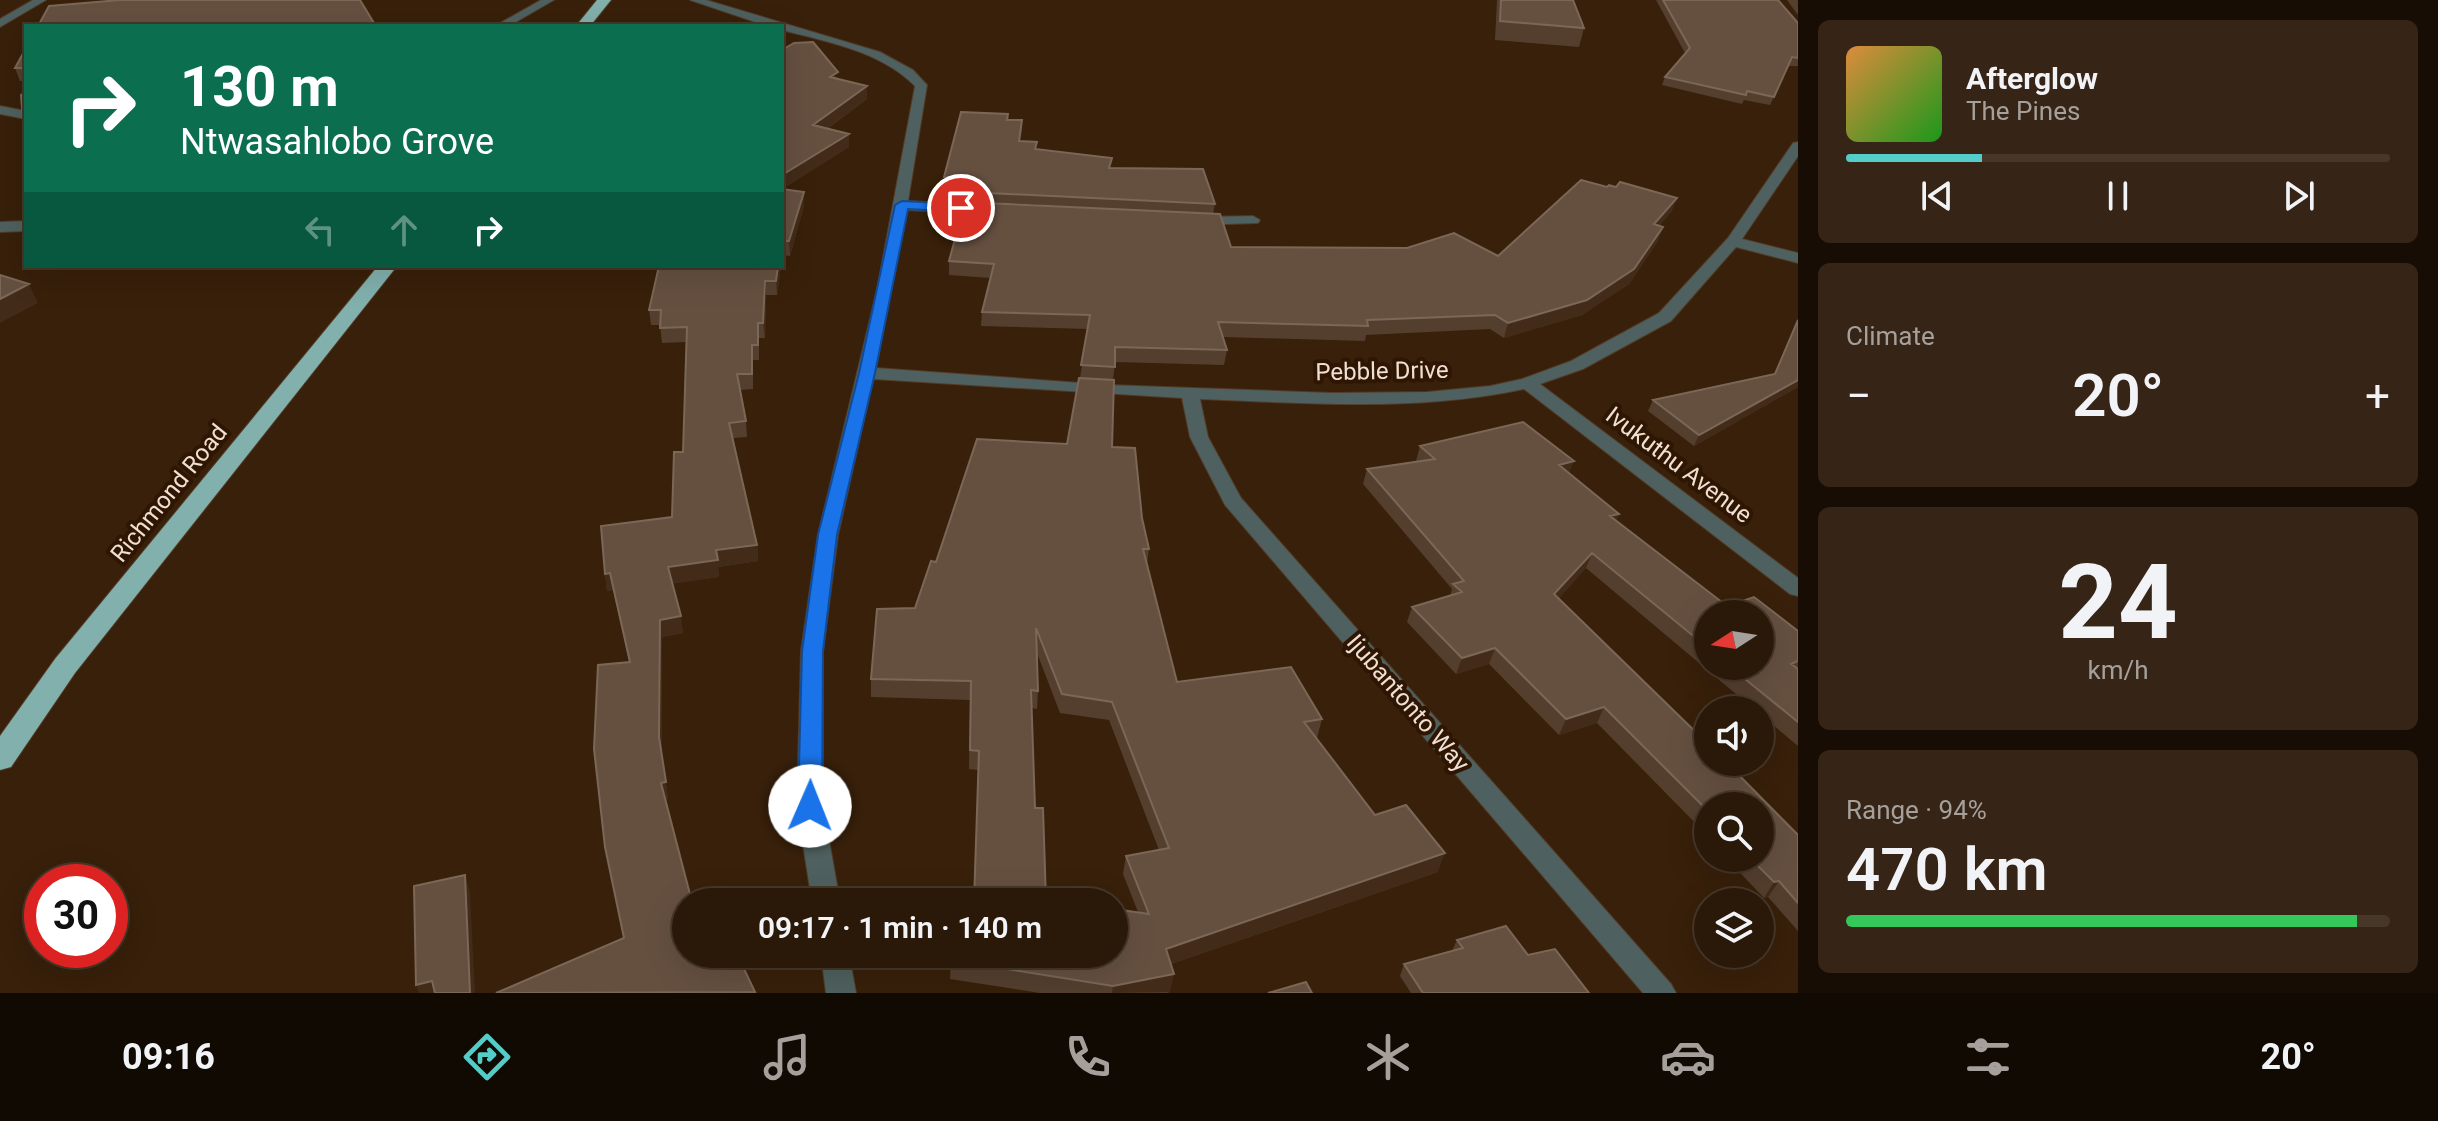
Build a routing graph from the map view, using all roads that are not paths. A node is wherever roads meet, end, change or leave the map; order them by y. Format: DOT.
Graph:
graph roads {
  1 [pos="41,0"];
  2 [pos="549,0"];
  3 [pos="604,0"];
  4 [pos="695,0"];
  5 [pos="0,24"];
  6 [pos="505,24"];
  7 [pos="585,24"];
  8 [pos="774,24"];
  9 [pos="784,27"];
  10 [pos="0,110"];
  11 [pos="24,115"];
  12 [pos="1798,146"];
  13 [pos="902,205"];
  14 [pos="1011,211"];
  15 [pos="1183,220"];
  16 [pos="1253,220"];
  17 [pos="24,226"];
  18 [pos="0,227"];
  19 [pos="1733,241"];
  20 [pos="1798,258"];
  21 [pos="386,268"];
  22 [pos="867,373"];
  23 [pos="1527,383"];
  24 [pos="1190,394"];
  25 [pos="1798,589"];
  26 [pos="0,759"];
  27 [pos="824,888"];
  28 [pos="837,968"];
  29 [pos="841,993"];
  30 [pos="1661,993"];
  1 -- 5 [label="street"];
  2 -- 6 [label="street"];
  3 -- 7 [label="highway"];
  4 -- 8 [label="street"];
  9 -- 13 [label="street"];
  10 -- 11 [label="street"];
  12 -- 19 [label="street, Pebble Drive"];
  13 -- 14 [label="street"];
  13 -- 22 [label="street"];
  15 -- 16 [label="street"];
  17 -- 18 [label="street"];
  19 -- 20 [label="street"];
  19 -- 23 [label="street, Pebble Drive"];
  21 -- 26 [label="highway, Richmond Road"];
  22 -- 24 [label="street, Pebble Drive"];
  22 -- 27 [label="street"];
  23 -- 24 [label="street, Pebble Drive"];
  23 -- 25 [label="street, Ivukuthu Avenue"];
  24 -- 30 [label="street, Ijubantonto Way"];
  28 -- 29 [label="street"];
}
